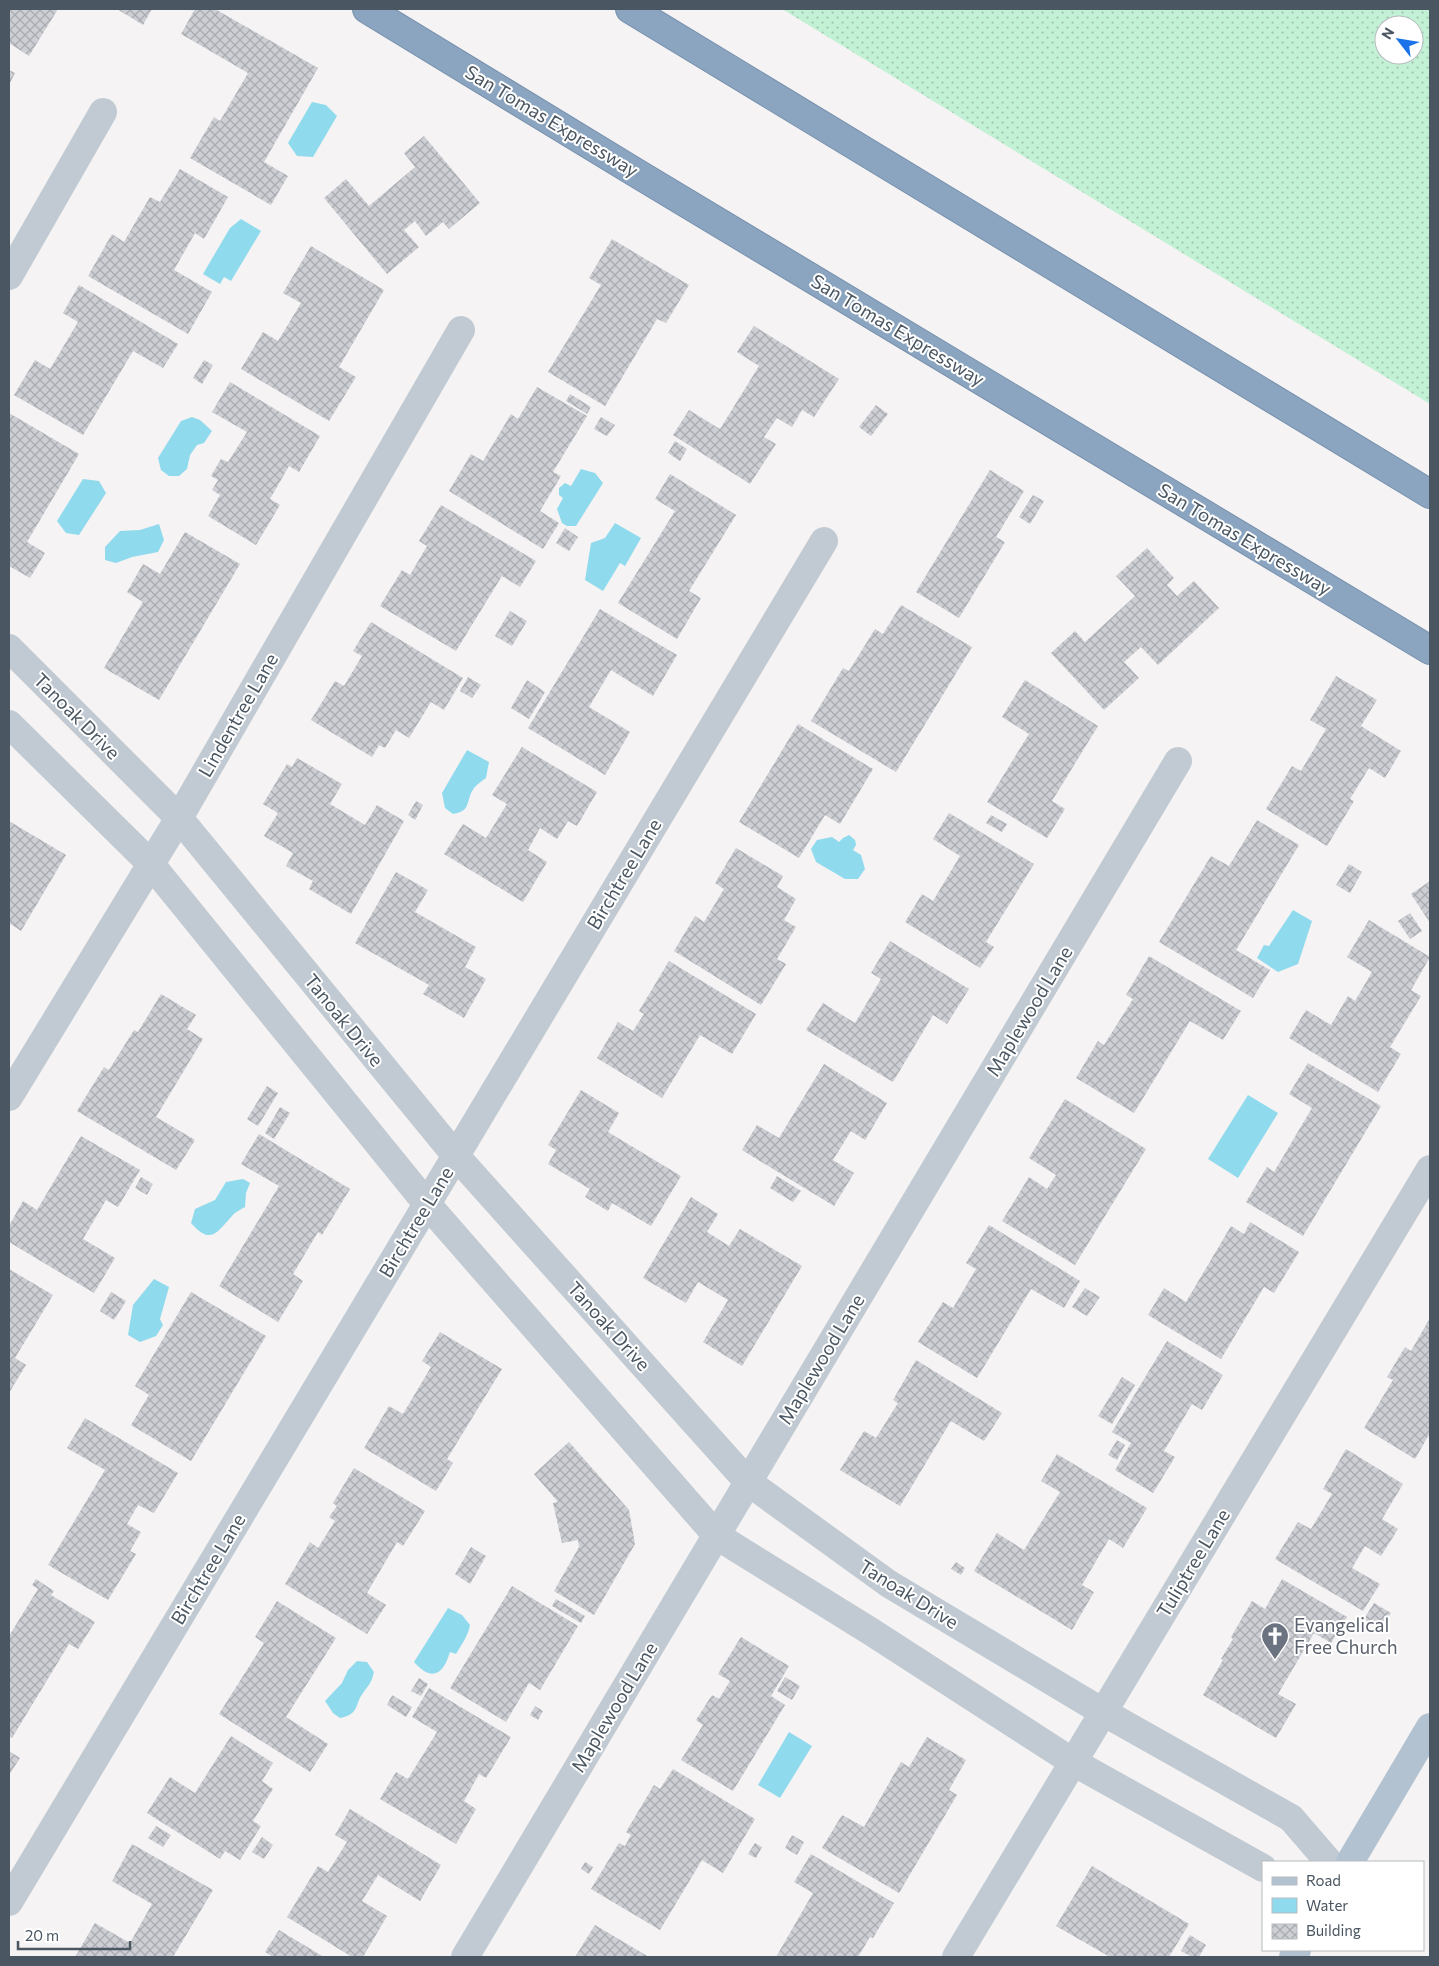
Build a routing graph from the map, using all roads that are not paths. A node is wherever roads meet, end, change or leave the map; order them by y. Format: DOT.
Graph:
graph roads {
  1 [pos="367,9"];
  2 [pos="630,9"];
  3 [pos="104,112"];
  4 [pos="9,276"];
  5 [pos="461,330"];
  6 [pos="1430,494"];
  7 [pos="824,541"];
  8 [pos="9,648"];
  9 [pos="1430,650"];
  10 [pos="9,724"];
  11 [pos="1178,761"];
  12 [pos="179,818"];
  13 [pos="150,864"];
  14 [pos="9,1097"];
  15 [pos="456,1156"];
  16 [pos="1430,1169"];
  17 [pos="427,1204"];
  18 [pos="748,1482"];
  19 [pos="717,1536"];
  20 [pos="1104,1712"];
  21 [pos="1430,1728"];
  22 [pos="1073,1762"];
  23 [pos="1327,1861"];
  24 [pos="1351,1861"];
  25 [pos="1262,1867"];
  26 [pos="9,1902"];
  27 [pos="465,1957"];
  28 [pos="956,1957"];
  1 -- 9 [label="highway, San Tomas Expressway"];
  2 -- 6 [label="highway"];
  3 -- 4 [label="street"];
  5 -- 12 [label="street, Lindentree Lane"];
  7 -- 15 [label="street, Birchtree Lane"];
  8 -- 12 [label="street, Tanoak Drive"];
  10 -- 13 [label="street"];
  11 -- 18 [label="street, Maplewood Lane"];
  12 -- 13 [label="street, Lindentree Lane"];
  12 -- 15 [label="street, Tanoak Drive"];
  13 -- 14 [label="street, Lindentree Lane"];
  13 -- 17 [label="street"];
  15 -- 17 [label="street, Birchtree Lane"];
  15 -- 18 [label="street, Tanoak Drive"];
  16 -- 20 [label="street, Tuliptree Lane"];
  17 -- 19 [label="street"];
  17 -- 26 [label="street, Birchtree Lane"];
  18 -- 19 [label="street, Maplewood Lane"];
  18 -- 20 [label="street, Tanoak Drive"];
  19 -- 22 [label="street"];
  19 -- 27 [label="street, Maplewood Lane"];
  20 -- 22 [label="street, Tuliptree Lane"];
  20 -- 23 [label="street, Tanoak Drive"];
  21 -- 24 [label="main road"];
  22 -- 25 [label="street"];
  22 -- 28 [label="street, Tuliptree Lane"];
}
